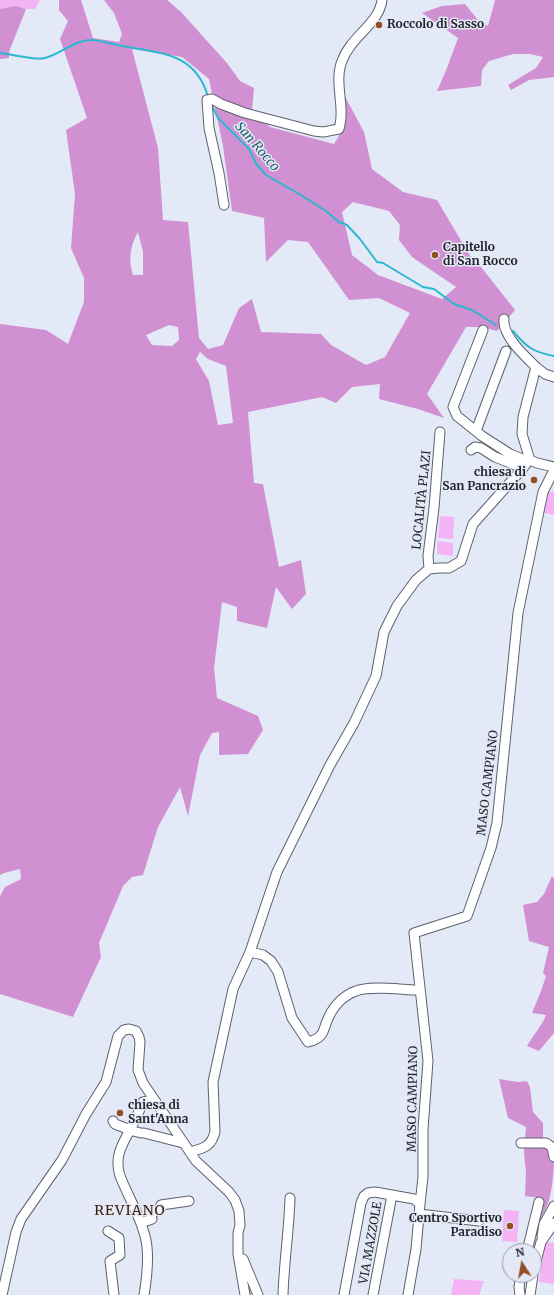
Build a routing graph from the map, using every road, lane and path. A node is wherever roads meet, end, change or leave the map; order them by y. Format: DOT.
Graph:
graph roads {
  1 [pos="382,0"];
  2 [pos="224,206"];
  3 [pos="504,319"];
  4 [pos="484,330"];
  5 [pos="506,351"];
  6 [pos="536,367"];
  7 [pos="554,376"];
  8 [pos="476,431"];
  9 [pos="440,432"];
  10 [pos="471,450"];
  11 [pos="530,460"];
  12 [pos="554,466"];
  13 [pos="523,468"];
  14 [pos="554,470"];
  15 [pos="429,570"];
  16 [pos="250,952"];
  17 [pos="420,990"];
  18 [pos="154,1100"];
  19 [pos="113,1121"];
  20 [pos="130,1130"];
  21 [pos="183,1143"];
  22 [pos="521,1143"];
  23 [pos="190,1152"];
  24 [pos="554,1157"];
  25 [pos="368,1193"];
  26 [pos="392,1195"];
  27 [pos="290,1198"];
  28 [pos="189,1201"];
  29 [pos="538,1202"];
  30 [pos="420,1204"];
  31 [pos="554,1206"];
  32 [pos="419,1214"];
  33 [pos="479,1221"];
  34 [pos="141,1223"];
  35 [pos="554,1223"];
  36 [pos="108,1231"];
  37 [pos="541,1242"];
  38 [pos="529,1243"];
  39 [pos="238,1248"];
  40 [pos="347,1254"];
  41 [pos="532,1283"];
  42 [pos="520,1291"];
  43 [pos="2,1295"];
  44 [pos="114,1295"];
  45 [pos="144,1295"];
  46 [pos="245,1295"];
  47 [pos="258,1295"];
  48 [pos="283,1295"];
  49 [pos="344,1295"];
  50 [pos="373,1295"];
  51 [pos="408,1295"];
  52 [pos="512,1295"];
  53 [pos="530,1295"];
  1 -- 2 [label="street"];
  3 -- 6 [label="street"];
  4 -- 8 [label="street"];
  5 -- 8 [label="street"];
  6 -- 7 [label="street"];
  6 -- 11 [label="street"];
  8 -- 11 [label="street"];
  9 -- 15 [label="street, LOCALITÀ PLAZI"];
  10 -- 13 [label="street"];
  11 -- 12 [label="street"];
  11 -- 13 [label="street"];
  13 -- 15 [label="street"];
  14 -- 17 [label="street, MASO CAMPIANO"];
  15 -- 16 [label="street"];
  16 -- 17 [label="street"];
  16 -- 23 [label="street"];
  17 -- 30 [label="street, MASO CAMPIANO"];
  18 -- 20 [label="street"];
  18 -- 21 [label="street"];
  18 -- 43 [label="street"];
  19 -- 20 [label="street"];
  20 -- 21 [label="street"];
  20 -- 34 [label="street"];
  21 -- 23 [label="street"];
  22 -- 24 [label="street"];
  23 -- 39 [label="street"];
  25 -- 26 [label="street"];
  25 -- 40 [label="street"];
  25 -- 49 [label="street"];
  26 -- 30 [label="street"];
  26 -- 50 [label="street, VIA MAZZOLE"];
  27 -- 48 [label="street"];
  28 -- 34 [label="street"];
  29 -- 38 [label="street"];
  30 -- 32 [label="street, MASO CAMPIANO"];
  31 -- 37 [label="street"];
  32 -- 33 [label="street"];
  32 -- 51 [label="street, MASO CAMPIANO"];
  34 -- 45 [label="street"];
  35 -- 37 [label="street"];
  36 -- 44 [label="street"];
  39 -- 46 [label="street"];
  39 -- 47 [label="street"];
  41 -- 53 [label="street"];
  42 -- 52 [label="street"];
}
